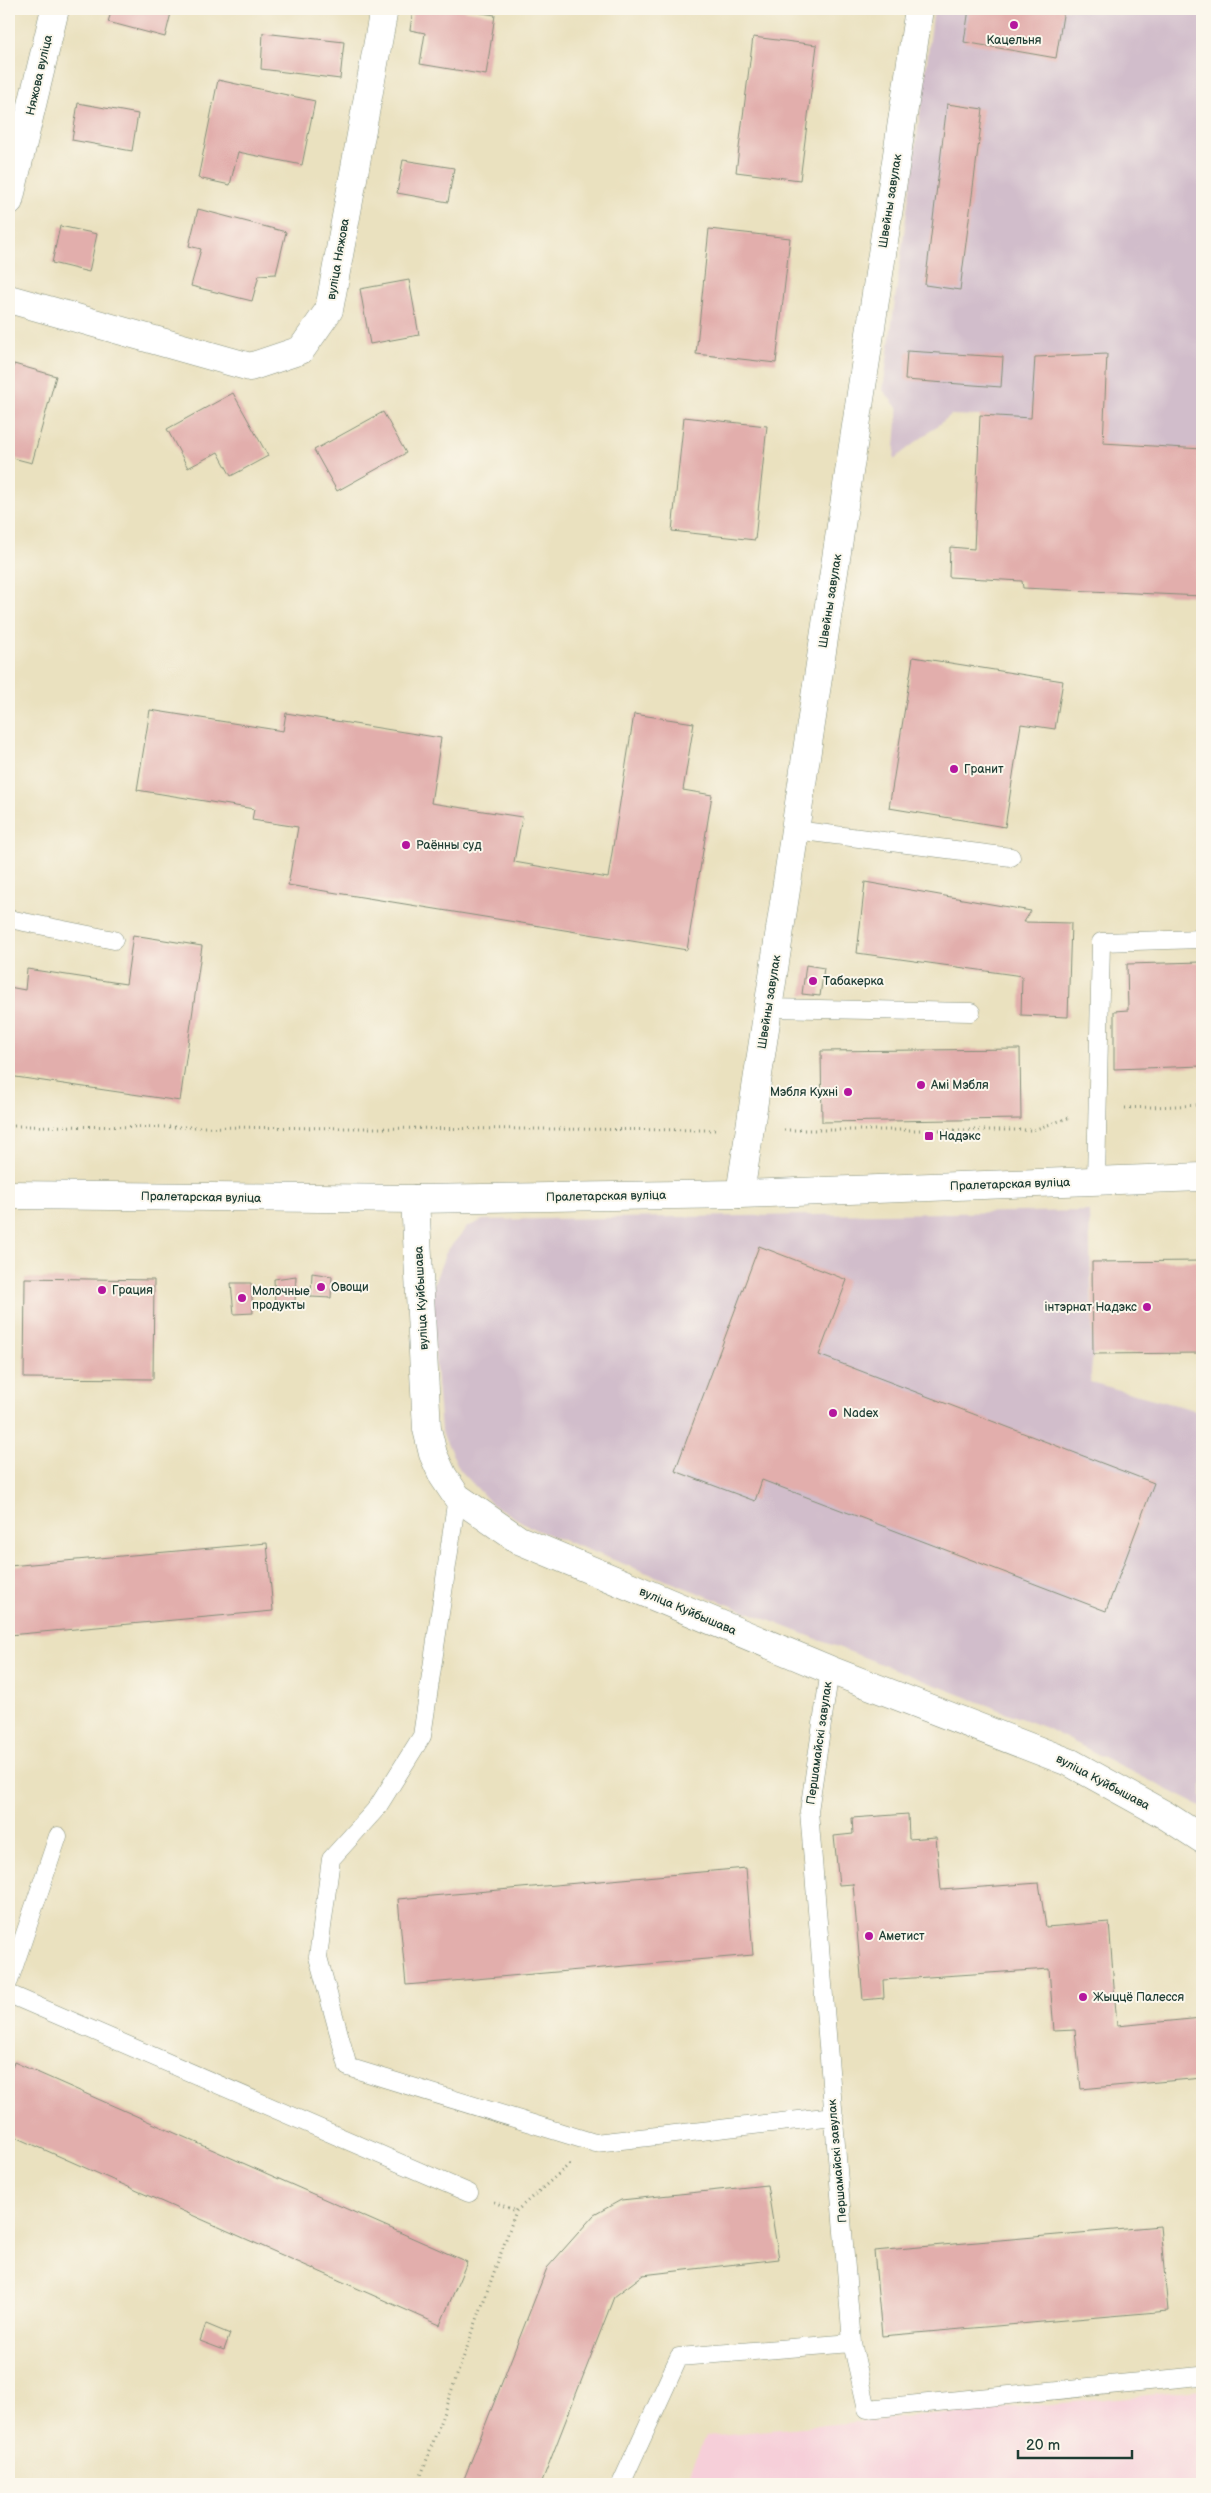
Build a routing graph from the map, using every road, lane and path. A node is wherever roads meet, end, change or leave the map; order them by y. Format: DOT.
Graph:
graph roads {
  1 [pos="50,9"];
  2 [pos="384,9"];
  3 [pos="919,9"];
  4 [pos="9,200"];
  5 [pos="9,299"];
  6 [pos="795,830"];
  7 [pos="1010,857"];
  8 [pos="9,919"];
  9 [pos="1202,939"];
  10 [pos="114,940"];
  11 [pos="768,1008"];
  12 [pos="971,1012"];
  13 [pos="1202,1105"];
  14 [pos="1097,1108"];
  15 [pos="9,1126"];
  16 [pos="749,1130"];
  17 [pos="1202,1177"];
  18 [pos="1096,1181"];
  19 [pos="740,1194"];
  20 [pos="9,1195"];
  21 [pos="415,1199"];
  22 [pos="457,1497"];
  23 [pos="830,1670"];
  24 [pos="58,1836"];
  25 [pos="1202,1839"];
  26 [pos="9,1981"];
  27 [pos="9,1994"];
  28 [pos="834,2116"];
  29 [pos="595,2143"];
  30 [pos="469,2193"];
  31 [pos="852,2342"];
  32 [pos="1200,2376"];
  33 [pos="418,2484"];
  34 [pos="621,2484"];
  1 -- 4 [label="street, Няжова вуліца"];
  2 -- 5 [label="street, вуліца Няжова"];
  3 -- 6 [label="street, Швейны завулак"];
  6 -- 7 [label="lane"];
  6 -- 11 [label="street, Швейны завулак"];
  8 -- 10 [label="lane"];
  9 -- 14 [label="lane"];
  11 -- 12 [label="lane"];
  11 -- 16 [label="street, Швейны завулак"];
  13 -- 14 [label="path"];
  14 -- 16 [label="path"];
  14 -- 18 [label="lane"];
  15 -- 16 [label="path"];
  16 -- 19 [label="street, Швейны завулак"];
  17 -- 18 [label="street, Пралетарская вуліца"];
  18 -- 19 [label="street, Пралетарская вуліца"];
  19 -- 21 [label="street, Пралетарская вуліца"];
  20 -- 21 [label="street, Пралетарская вуліца"];
  21 -- 22 [label="street, вуліца Куйбышава"];
  22 -- 23 [label="street, вуліца Куйбышава"];
  22 -- 29 [label="lane"];
  23 -- 25 [label="street, вуліца Куйбышава"];
  23 -- 28 [label="lane, Першамайскі завулак"];
  24 -- 26 [label="lane"];
  27 -- 30 [label="lane"];
  28 -- 29 [label="lane"];
  28 -- 31 [label="lane, Першамайскі завулак"];
  29 -- 33 [label="path"];
  31 -- 32 [label="lane, Першамайскі завулак"];
  31 -- 34 [label="lane"];
}
